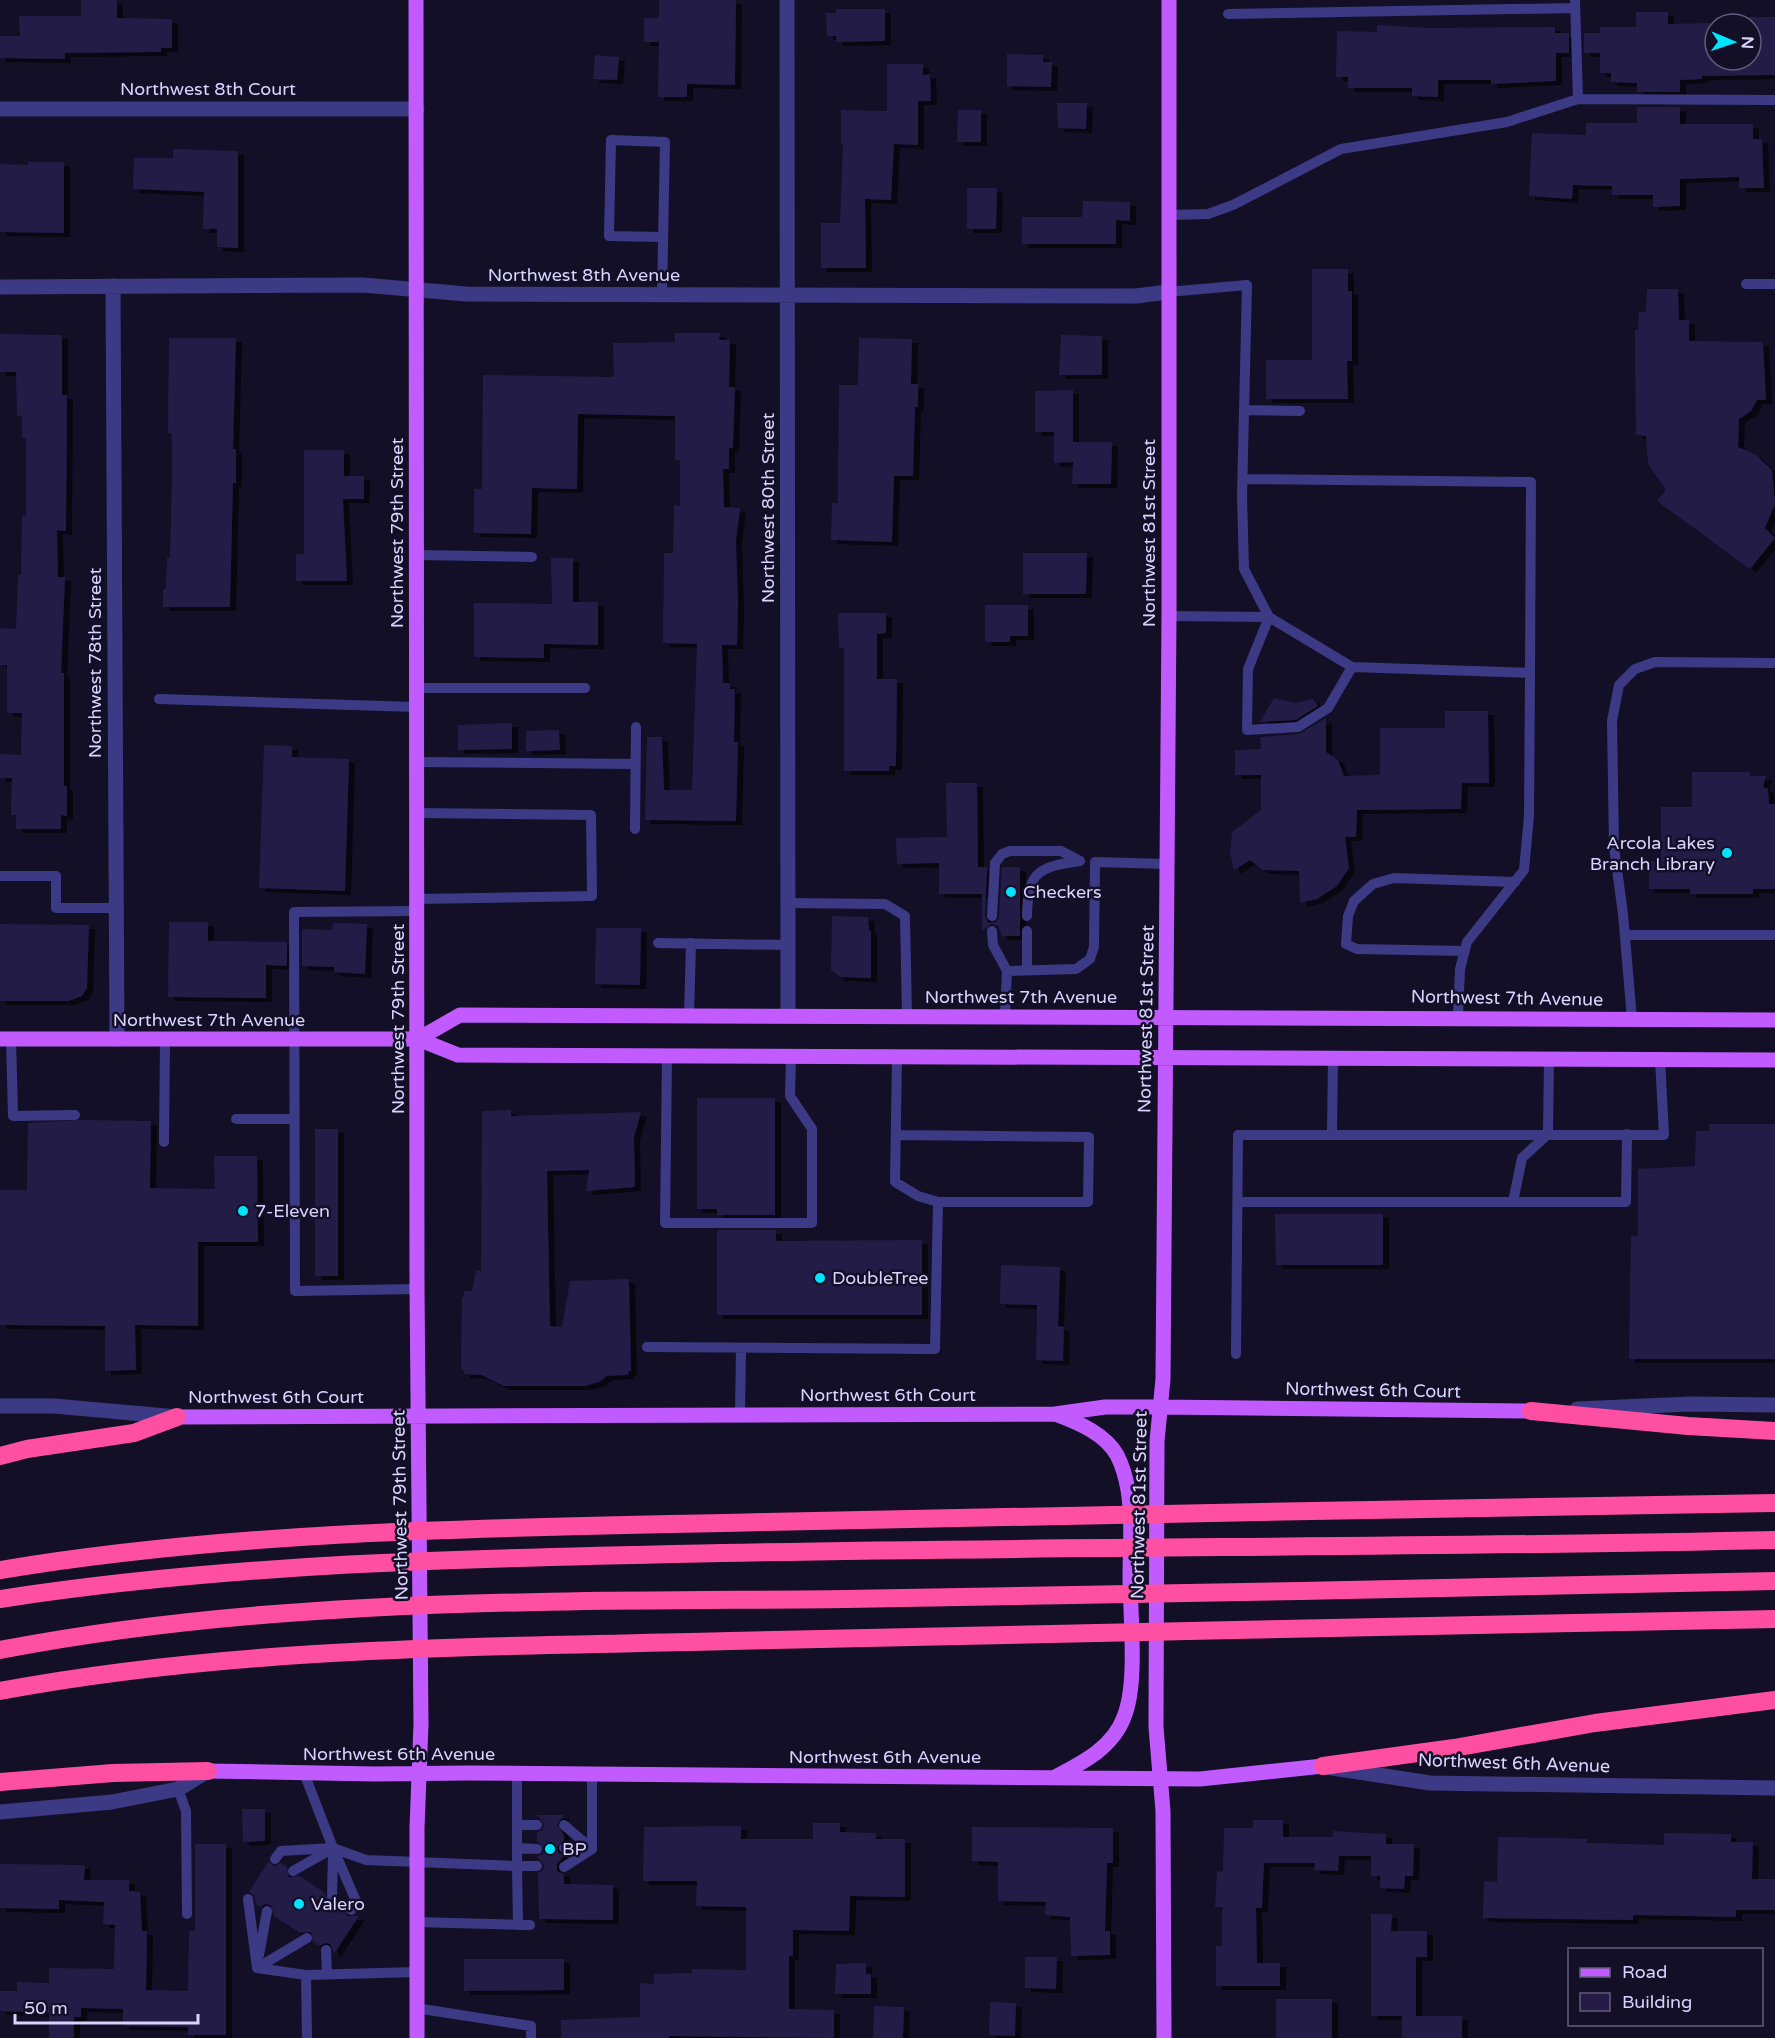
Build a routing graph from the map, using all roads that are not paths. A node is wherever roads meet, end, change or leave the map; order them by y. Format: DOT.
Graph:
graph roads {
  1 [pos="416,0"];
  2 [pos="787,0"];
  3 [pos="1169,0"];
  4 [pos="1575,4"];
  5 [pos="1227,14"];
  6 [pos="1578,99"];
  7 [pos="1775,100"];
  8 [pos="0,109"];
  9 [pos="417,109"];
  10 [pos="1168,215"];
  11 [pos="663,237"];
  12 [pos="1746,284"];
  13 [pos="1775,284"];
  14 [pos="113,286"];
  15 [pos="0,287"];
  16 [pos="416,290"];
  17 [pos="1168,292"];
  18 [pos="662,294"];
  19 [pos="787,295"];
  20 [pos="1245,410"];
  21 [pos="1300,411"];
  22 [pos="1243,479"];
  23 [pos="416,555"];
  24 [pos="532,557"];
  25 [pos="1169,616"];
  26 [pos="1269,617"];
  27 [pos="1775,663"];
  28 [pos="1352,667"];
  29 [pos="1530,673"];
  30 [pos="416,688"];
  31 [pos="585,688"];
  32 [pos="159,699"];
  33 [pos="416,706"];
  34 [pos="636,727"];
  35 [pos="416,762"];
  36 [pos="635,764"];
  37 [pos="416,813"];
  38 [pos="635,830"];
  39 [pos="1080,861"];
  40 [pos="1095,862"];
  41 [pos="1167,864"];
  42 [pos="0,876"];
  43 [pos="1515,882"];
  44 [pos="788,903"];
  45 [pos="417,905"];
  46 [pos="116,908"];
  47 [pos="992,916"];
  48 [pos="1027,916"];
  49 [pos="992,931"];
  50 [pos="1027,931"];
  51 [pos="1626,934"];
  52 [pos="1775,935"];
  53 [pos="658,943"];
  54 [pos="691,943"];
  55 [pos="788,945"];
  56 [pos="1465,951"];
  57 [pos="1026,970"];
  58 [pos="1007,971"];
  59 [pos="689,1016"];
  60 [pos="788,1016"];
  61 [pos="907,1016"];
  62 [pos="1005,1017"];
  63 [pos="1165,1017"];
  64 [pos="1458,1017"];
  65 [pos="1632,1019"];
  66 [pos="1775,1020"];
  67 [pos="6,1039"];
  68 [pos="117,1039"];
  69 [pos="165,1039"];
  70 [pos="418,1039"];
  71 [pos="294,1040"];
  72 [pos="667,1056"];
  73 [pos="897,1057"];
  74 [pos="791,1058"];
  75 [pos="1165,1058"];
  76 [pos="1333,1058"];
  77 [pos="1549,1059"];
  78 [pos="1660,1059"];
  79 [pos="1775,1060"];
  80 [pos="75,1115"];
  81 [pos="236,1119"];
  82 [pos="294,1119"];
  83 [pos="1548,1134"];
  84 [pos="1627,1134"];
  85 [pos="896,1135"];
  86 [pos="1332,1135"];
  87 [pos="164,1142"];
  88 [pos="938,1202"];
  89 [pos="1238,1202"];
  90 [pos="1513,1202"];
  91 [pos="417,1289"];
  92 [pos="647,1347"];
  93 [pos="741,1348"];
  94 [pos="1236,1354"];
  95 [pos="1775,1405"];
  96 [pos="0,1406"];
  97 [pos="1161,1407"];
  98 [pos="1531,1411"];
  99 [pos="740,1414"];
  100 [pos="1055,1414"];
  101 [pos="418,1416"];
  102 [pos="177,1417"];
  103 [pos="1775,1431"];
  104 [pos="0,1456"];
  105 [pos="1775,1503"];
  106 [pos="1775,1540"];
  107 [pos="0,1570"];
  108 [pos="1775,1581"];
  109 [pos="0,1599"];
  110 [pos="1775,1619"];
  111 [pos="0,1650"];
  112 [pos="0,1691"];
  113 [pos="1775,1700"];
  114 [pos="1323,1766"];
  115 [pos="208,1771"];
  116 [pos="304,1773"];
  117 [pos="517,1773"];
  118 [pos="420,1774"];
  119 [pos="592,1774"];
  120 [pos="1055,1778"];
  121 [pos="1160,1779"];
  122 [pos="0,1782"];
  123 [pos="1775,1788"];
  124 [pos="178,1789"];
  125 [pos="0,1812"];
  126 [pos="517,1825"];
  127 [pos="537,1825"];
  128 [pos="564,1825"];
  129 [pos="333,1848"];
  130 [pos="517,1848"];
  131 [pos="564,1848"];
  132 [pos="537,1849"];
  133 [pos="592,1849"];
  134 [pos="275,1859"];
  135 [pos="416,1861"];
  136 [pos="517,1866"];
  137 [pos="537,1866"];
  138 [pos="564,1867"];
  139 [pos="292,1871"];
  140 [pos="332,1898"];
  141 [pos="248,1899"];
  142 [pos="351,1910"];
  143 [pos="267,1911"];
  144 [pos="187,1914"];
  145 [pos="415,1922"];
  146 [pos="518,1925"];
  147 [pos="530,1925"];
  148 [pos="307,1938"];
  149 [pos="326,1950"];
  150 [pos="257,1968"];
  151 [pos="416,1972"];
  152 [pos="327,1975"];
  153 [pos="306,1976"];
  154 [pos="416,2008"];
  155 [pos="307,2038"];
  156 [pos="417,2038"];
  157 [pos="531,2038"];
  158 [pos="1164,2038"];
  1 -- 9 [label="main road, Northwest 79th Street"];
  2 -- 19 [label="street, Northwest 80th Street"];
  3 -- 10 [label="main road, Northwest 81st Street"];
  4 -- 5 [label="lane"];
  4 -- 6 [label="lane"];
  6 -- 7 [label="lane"];
  6 -- 10 [label="lane"];
  8 -- 9 [label="street, Northwest 8th Court"];
  9 -- 16 [label="main road, Northwest 79th Street"];
  10 -- 17 [label="main road, Northwest 81st Street"];
  11 -- 11 [label="lane"];
  11 -- 18 [label="lane"];
  12 -- 13 [label="lane"];
  14 -- 15 [label="street, Northwest 8th Avenue"];
  14 -- 16 [label="street, Northwest 8th Avenue"];
  14 -- 46 [label="street, Northwest 78th Street"];
  16 -- 18 [label="street, Northwest 8th Avenue"];
  16 -- 23 [label="main road, Northwest 79th Street"];
  17 -- 19 [label="street, Northwest 8th Avenue"];
  17 -- 20 [label="lane"];
  17 -- 25 [label="main road, Northwest 81st Street"];
  18 -- 19 [label="street, Northwest 8th Avenue"];
  19 -- 44 [label="street, Northwest 80th Street"];
  20 -- 21 [label="lane"];
  20 -- 22 [label="lane"];
  22 -- 26 [label="lane"];
  22 -- 29 [label="lane"];
  23 -- 24 [label="lane"];
  23 -- 30 [label="main road, Northwest 79th Street"];
  25 -- 26 [label="lane"];
  25 -- 41 [label="main road, Northwest 81st Street"];
  26 -- 28 [label="lane"];
  26 -- 28 [label="lane"];
  27 -- 51 [label="lane"];
  28 -- 29 [label="lane"];
  29 -- 43 [label="lane"];
  30 -- 31 [label="lane"];
  30 -- 33 [label="main road, Northwest 79th Street"];
  32 -- 33 [label="lane"];
  33 -- 35 [label="main road, Northwest 79th Street"];
  34 -- 36 [label="lane"];
  35 -- 36 [label="lane"];
  35 -- 37 [label="main road, Northwest 79th Street"];
  36 -- 38 [label="lane"];
  37 -- 45 [label="main road, Northwest 79th Street"];
  37 -- 45 [label="lane"];
  39 -- 40 [label="lane"];
  39 -- 47 [label="lane"];
  39 -- 48 [label="lane"];
  40 -- 41 [label="lane"];
  40 -- 57 [label="lane"];
  41 -- 63 [label="main road, Northwest 81st Street"];
  42 -- 46 [label="lane"];
  43 -- 56 [label="lane"];
  43 -- 56 [label="lane"];
  44 -- 55 [label="street, Northwest 80th Street"];
  44 -- 61 [label="lane"];
  45 -- 70 [label="main road, Northwest 79th Street"];
  45 -- 71 [label="lane"];
  46 -- 68 [label="street, Northwest 78th Street"];
  49 -- 58 [label="lane"];
  50 -- 57 [label="lane"];
  51 -- 52 [label="lane"];
  51 -- 65 [label="lane"];
  53 -- 54 [label="lane"];
  54 -- 55 [label="lane"];
  54 -- 59 [label="lane"];
  55 -- 60 [label="street, Northwest 80th Street"];
  56 -- 64 [label="lane"];
  57 -- 58 [label="lane"];
  58 -- 62 [label="lane"];
  59 -- 60 [label="main road, Northwest 7th Avenue"];
  59 -- 70 [label="main road, Northwest 7th Avenue"];
  60 -- 61 [label="main road, Northwest 7th Avenue"];
  61 -- 62 [label="main road, Northwest 7th Avenue"];
  62 -- 63 [label="main road, Northwest 7th Avenue"];
  63 -- 64 [label="main road, Northwest 7th Avenue"];
  63 -- 75 [label="main road, Northwest 81st Street"];
  64 -- 65 [label="main road, Northwest 7th Avenue"];
  65 -- 66 [label="main road, Northwest 7th Avenue"];
  67 -- 68 [label="main road, Northwest 7th Avenue"];
  67 -- 80 [label="lane"];
  68 -- 69 [label="main road, Northwest 7th Avenue"];
  69 -- 71 [label="main road, Northwest 7th Avenue"];
  69 -- 87 [label="lane"];
  70 -- 71 [label="main road, Northwest 7th Avenue"];
  70 -- 72 [label="main road, Northwest 7th Avenue"];
  70 -- 91 [label="main road, Northwest 79th Street"];
  71 -- 82 [label="lane"];
  72 -- 74 [label="main road, Northwest 7th Avenue"];
  72 -- 74 [label="lane"];
  73 -- 74 [label="main road, Northwest 7th Avenue"];
  73 -- 75 [label="main road, Northwest 7th Avenue"];
  73 -- 85 [label="lane"];
  75 -- 76 [label="main road, Northwest 7th Avenue"];
  75 -- 97 [label="main road, Northwest 81st Street"];
  76 -- 77 [label="main road, Northwest 7th Avenue"];
  76 -- 86 [label="lane"];
  77 -- 78 [label="main road, Northwest 7th Avenue"];
  77 -- 83 [label="lane"];
  78 -- 79 [label="main road, Northwest 7th Avenue"];
  78 -- 84 [label="lane"];
  81 -- 82 [label="lane"];
  82 -- 91 [label="lane"];
  83 -- 84 [label="lane"];
  83 -- 86 [label="lane"];
  83 -- 90 [label="lane"];
  84 -- 90 [label="lane"];
  85 -- 88 [label="lane"];
  85 -- 88 [label="lane"];
  86 -- 89 [label="lane"];
  88 -- 93 [label="lane"];
  89 -- 90 [label="lane"];
  89 -- 94 [label="lane"];
  91 -- 101 [label="main road, Northwest 79th Street"];
  92 -- 93 [label="lane"];
  93 -- 99 [label="lane"];
  95 -- 98 [label="street, Northwest 6th Court"];
  96 -- 102 [label="street, Northwest 6th Court"];
  97 -- 98 [label="main road, Northwest 6th Court"];
  97 -- 100 [label="main road, Northwest 6th Court"];
  97 -- 121 [label="main road, Northwest 81st Street"];
  98 -- 103 [label="highway"];
  99 -- 100 [label="main road, Northwest 6th Court"];
  99 -- 101 [label="main road, Northwest 6th Court"];
  100 -- 120 [label="main road"];
  101 -- 102 [label="main road, Northwest 6th Court"];
  101 -- 118 [label="main road, Northwest 79th Street"];
  102 -- 104 [label="highway"];
  105 -- 107 [label="highway"];
  106 -- 109 [label="highway"];
  108 -- 111 [label="highway"];
  110 -- 112 [label="highway"];
  113 -- 114 [label="highway"];
  114 -- 121 [label="main road, Northwest 6th Avenue"];
  114 -- 123 [label="street, Northwest 6th Avenue"];
  115 -- 116 [label="main road, Northwest 6th Avenue"];
  115 -- 122 [label="highway"];
  115 -- 124 [label="street"];
  116 -- 118 [label="main road, Northwest 6th Avenue"];
  116 -- 129 [label="lane"];
  117 -- 118 [label="main road, Northwest 6th Avenue"];
  117 -- 119 [label="main road, Northwest 6th Avenue"];
  117 -- 126 [label="lane"];
  118 -- 135 [label="main road, Northwest 79th Street"];
  119 -- 120 [label="main road, Northwest 6th Avenue"];
  119 -- 133 [label="lane"];
  120 -- 121 [label="main road, Northwest 6th Avenue"];
  121 -- 158 [label="main road, Northwest 81st Street"];
  124 -- 125 [label="street"];
  124 -- 144 [label="lane"];
  126 -- 127 [label="lane"];
  126 -- 130 [label="lane"];
  128 -- 133 [label="lane"];
  129 -- 134 [label="lane"];
  129 -- 135 [label="lane"];
  129 -- 139 [label="lane"];
  129 -- 140 [label="lane"];
  129 -- 142 [label="lane"];
  130 -- 132 [label="lane"];
  130 -- 136 [label="lane"];
  131 -- 133 [label="lane"];
  133 -- 138 [label="lane"];
  135 -- 136 [label="lane"];
  135 -- 145 [label="main road, Northwest 79th Street"];
  136 -- 137 [label="lane"];
  136 -- 146 [label="lane"];
  141 -- 150 [label="lane"];
  143 -- 150 [label="lane"];
  145 -- 146 [label="lane"];
  145 -- 151 [label="main road, Northwest 79th Street"];
  146 -- 147 [label="lane"];
  148 -- 150 [label="lane"];
  149 -- 152 [label="lane"];
  150 -- 153 [label="lane"];
  151 -- 152 [label="lane"];
  151 -- 154 [label="main road, Northwest 79th Street"];
  152 -- 153 [label="lane"];
  153 -- 155 [label="lane"];
  154 -- 156 [label="main road, Northwest 79th Street"];
  154 -- 157 [label="lane"];
}
